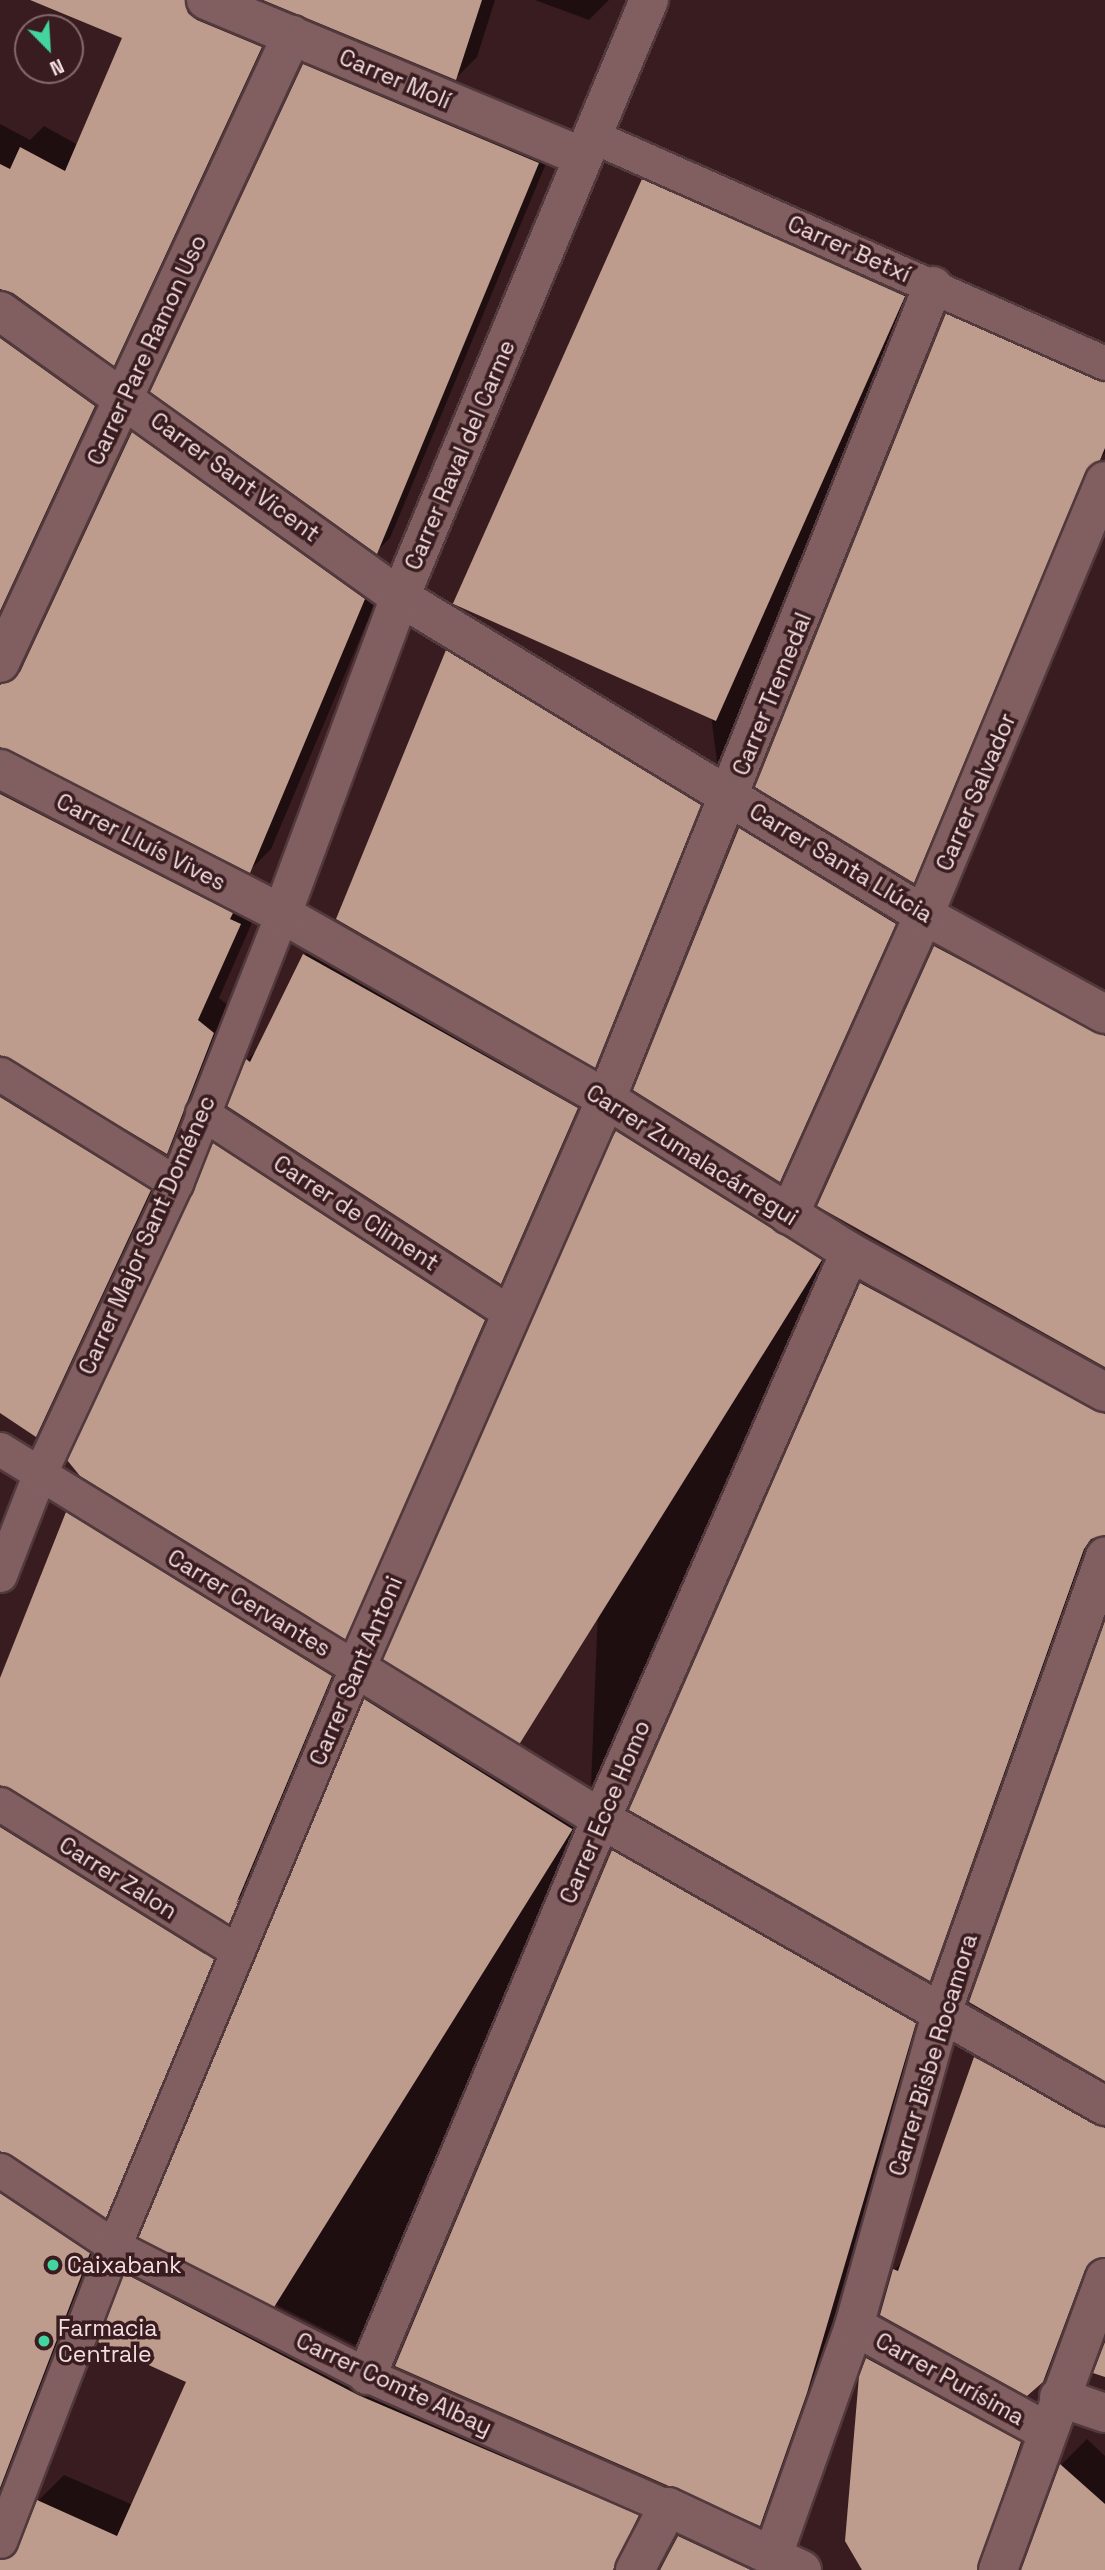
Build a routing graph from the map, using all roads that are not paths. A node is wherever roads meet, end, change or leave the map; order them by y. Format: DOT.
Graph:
graph roads {
  1 [pos="206,0"];
  2 [pos="649,0"];
  3 [pos="292,36"];
  4 [pos="588,146"];
  5 [pos="933,286"];
  6 [pos="0,311"];
  7 [pos="1105,363"];
  8 [pos="126,398"];
  9 [pos="1105,481"];
  10 [pos="400,597"];
  11 [pos="0,663"];
  12 [pos="0,769"];
  13 [pos="731,797"];
  14 [pos="282,914"];
  15 [pos="925,915"];
  16 [pos="1105,1014"];
  17 [pos="0,1074"];
  18 [pos="606,1099"];
  19 [pos="202,1113"];
  20 [pos="176,1183"];
  21 [pos="789,1215"];
  22 [pos="849,1252"];
  23 [pos="510,1313"];
  24 [pos="1105,1392"];
  25 [pos="0,1449"];
  26 [pos="39,1475"];
  27 [pos="1105,1556"];
  28 [pos="0,1576"];
  29 [pos="356,1668"];
  30 [pos="0,1804"];
  31 [pos="601,1819"];
  32 [pos="237,1951"];
  33 [pos="941,2015"];
  34 [pos="1105,2106"];
  35 [pos="0,2170"];
  36 [pos="114,2246"];
  37 [pos="1105,2278"];
  38 [pos="854,2326"];
  39 [pos="367,2375"];
  40 [pos="1105,2413"];
  41 [pos="1053,2414"];
  42 [pos="668,2507"];
  43 [pos="0,2541"];
  44 [pos="787,2564"];
  45 [pos="635,2570"];
  46 [pos="998,2570"];
  1 -- 3 [label="street, Carrer Molí"];
  2 -- 4 [label="street, Carrer Raval del Carme"];
  3 -- 4 [label="street, Carrer Molí"];
  3 -- 8 [label="street, Carrer Pare Ramon Uso"];
  4 -- 5 [label="street, Carrer Betxí"];
  4 -- 10 [label="street, Carrer Raval del Carme"];
  5 -- 7 [label="street, Carrer Betxí"];
  5 -- 13 [label="street, Carrer Tremedal"];
  6 -- 8 [label="street, Carrer Sant Vicent"];
  8 -- 10 [label="street, Carrer Sant Vicent"];
  8 -- 11 [label="street, Carrer Pare Ramon Uso"];
  9 -- 15 [label="street, Carrer Salvador"];
  10 -- 13 [label="street, Carrer Santa Llúcia"];
  10 -- 14 [label="street, Carrer Raval del Carme"];
  12 -- 14 [label="street, Carrer Lluís Vives"];
  13 -- 15 [label="street, Carrer Santa Llúcia"];
  13 -- 18 [label="street, Carrer Tremedal"];
  14 -- 18 [label="street, Carrer Zumalacárregui"];
  14 -- 19 [label="street, Carrer Major Sant Doménec"];
  15 -- 16 [label="street, Carrer Santa Llúcia"];
  15 -- 21 [label="street, Carrer Salvador"];
  17 -- 20 [label="street"];
  18 -- 21 [label="street, Carrer Zumalacárregui"];
  18 -- 23 [label="street, Carrer Sant Antoni"];
  19 -- 20 [label="street, Carrer Major Sant Doménec"];
  19 -- 23 [label="street, Carrer de Climent"];
  20 -- 26 [label="street, Carrer Major Sant Doménec"];
  21 -- 22 [label="street, Carrer Zumalacárregui"];
  22 -- 24 [label="street, Carrer Zumalacárregui"];
  22 -- 31 [label="street, Carrer Ecce Homo"];
  23 -- 29 [label="street, Carrer Sant Antoni"];
  25 -- 26 [label="street, Carrer Cervantes"];
  26 -- 28 [label="street, Carrer Major Sant Doménec"];
  26 -- 29 [label="street, Carrer Cervantes"];
  27 -- 33 [label="street, Carrer Bisbe Rocamora"];
  29 -- 31 [label="street, Carrer Cervantes"];
  29 -- 32 [label="street, Carrer Sant Antoni"];
  30 -- 32 [label="street, Carrer Zalon"];
  31 -- 33 [label="street, Carrer Cervantes"];
  31 -- 39 [label="street, Carrer Ecce Homo"];
  32 -- 36 [label="street, Carrer Sant Antoni"];
  33 -- 34 [label="street, Carrer Cervantes"];
  33 -- 38 [label="street, Carrer Bisbe Rocamora"];
  35 -- 36 [label="street, Carrer Comte Albay"];
  36 -- 39 [label="street, Carrer Comte Albay"];
  36 -- 43 [label="street, Carrer Sant Antoni"];
  37 -- 41 [label="street"];
  38 -- 41 [label="street, Carrer Purísima"];
  38 -- 44 [label="street, Carrer Bisbe Rocamora"];
  39 -- 42 [label="street, Carrer Comte Albay"];
  40 -- 41 [label="street, Carrer Purísima"];
  41 -- 46 [label="street"];
  42 -- 44 [label="street, Carrer Comte Albay"];
  42 -- 45 [label="street"];
}
